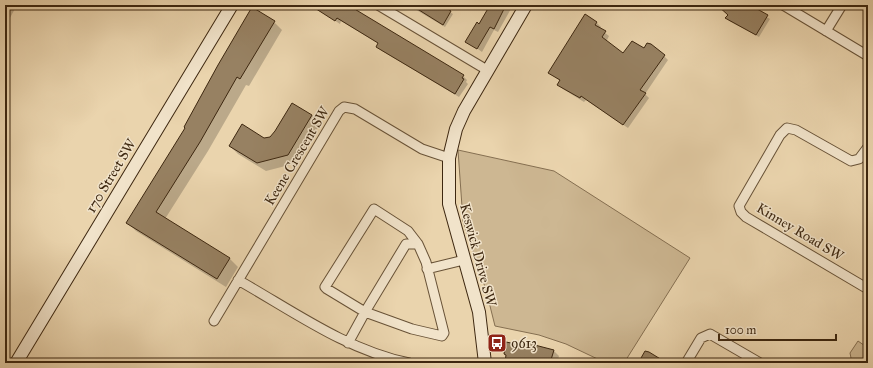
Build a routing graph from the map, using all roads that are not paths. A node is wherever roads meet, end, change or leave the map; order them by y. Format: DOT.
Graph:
graph roads {
  1 [pos="232,5"];
  2 [pos="378,5"];
  3 [pos="526,5"];
  4 [pos="783,5"];
  5 [pos="842,5"];
  6 [pos="826,31"];
  7 [pos="868,56"];
  8 [pos="487,70"];
  9 [pos="868,147"];
  10 [pos="449,158"];
  11 [pos="418,244"];
  12 [pos="464,260"];
  13 [pos="427,269"];
  14 [pos="238,280"];
  15 [pos="868,289"];
  16 [pos="365,312"];
  17 [pos="214,321"];
  18 [pos="31,339"];
  19 [pos="348,343"];
  20 [pos="16,363"];
  21 [pos="27,363"];
  22 [pos="408,363"];
  23 [pos="485,363"];
  24 [pos="686,363"];
  25 [pos="760,363"];
  1 -- 18 [label="main road, 170 Street SW"];
  2 -- 8 [label="street"];
  3 -- 8 [label="main road, Keswick Drive SW"];
  4 -- 6 [label="street"];
  5 -- 6 [label="street"];
  6 -- 7 [label="street"];
  8 -- 10 [label="main road, Keswick Drive SW"];
  9 -- 15 [label="street, Kinney Road SW"];
  10 -- 12 [label="main road, Keswick Drive SW"];
  10 -- 14 [label="street, Keene Crescent SW"];
  11 -- 13 [label="street"];
  11 -- 16 [label="street"];
  11 -- 16 [label="street"];
  12 -- 13 [label="street"];
  12 -- 23 [label="main road, Keswick Drive SW"];
  13 -- 16 [label="street"];
  14 -- 17 [label="street, Keene Crescent SW"];
  14 -- 19 [label="street"];
  16 -- 19 [label="street"];
  18 -- 20 [label="main road, 170 Street SW"];
  18 -- 21 [label="main road"];
  19 -- 22 [label="street"];
  24 -- 25 [label="street"];
}
